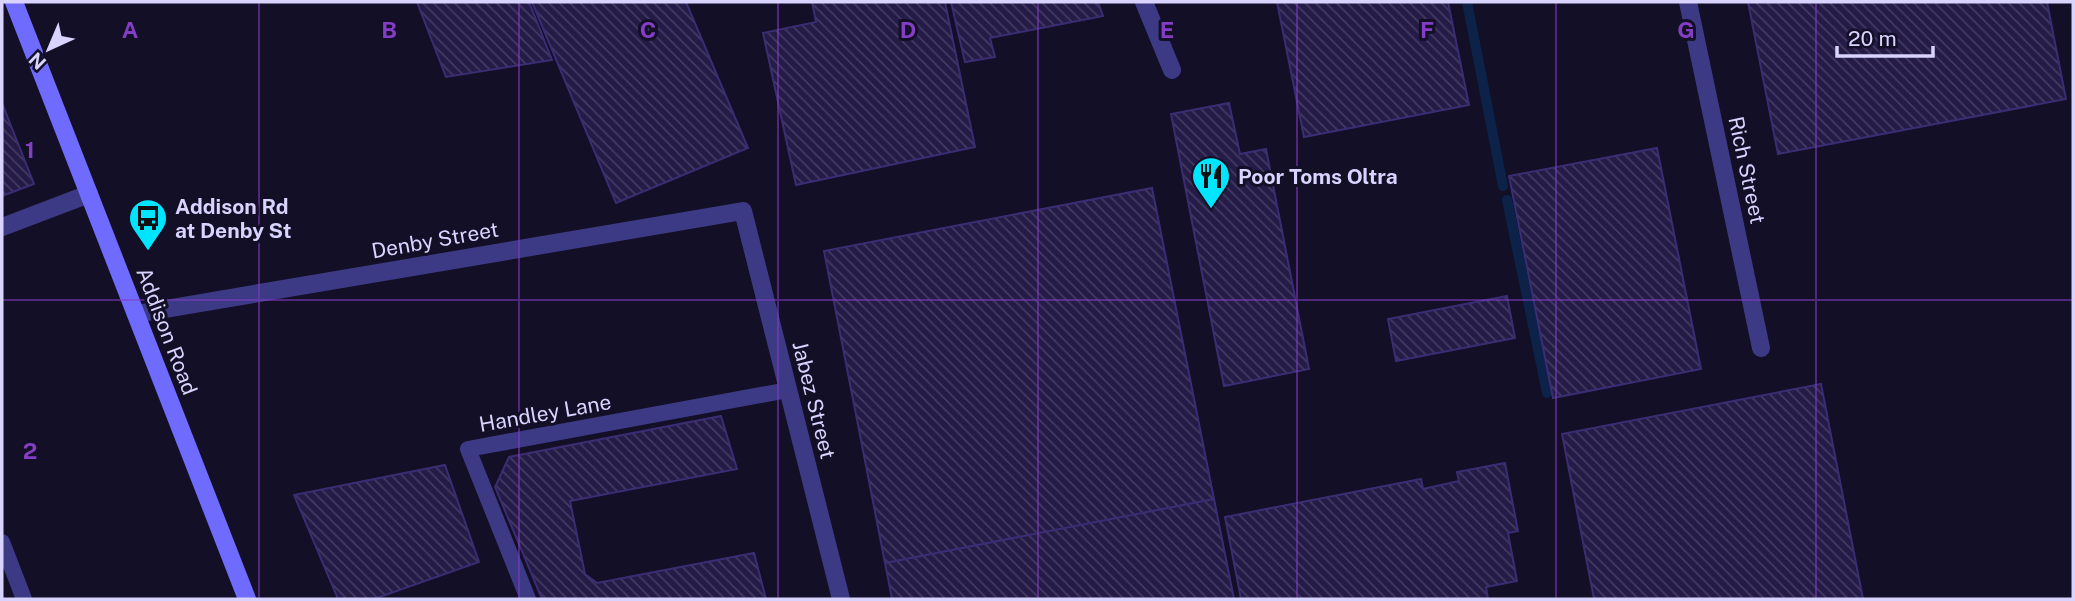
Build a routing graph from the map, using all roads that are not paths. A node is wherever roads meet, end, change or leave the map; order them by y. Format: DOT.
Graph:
graph roads {
  1 [pos="14,2"];
  2 [pos="1144,2"];
  3 [pos="1688,2"];
  4 [pos="1172,70"];
  5 [pos="89,194"];
  6 [pos="743,211"];
  7 [pos="2,227"];
  8 [pos="136,314"];
  9 [pos="1761,348"];
  10 [pos="788,390"];
  11 [pos="2,542"];
  12 [pos="24,599"];
  13 [pos="247,599"];
  14 [pos="528,599"];
  15 [pos="841,599"];
  1 -- 5 [label="main road, Addison Road"];
  2 -- 4 [label="street"];
  3 -- 9 [label="street, Rich Street"];
  5 -- 7 [label="street"];
  5 -- 8 [label="main road, Addison Road"];
  6 -- 8 [label="street, Denby Street"];
  6 -- 10 [label="street, Jabez Street"];
  8 -- 13 [label="main road, Addison Road"];
  10 -- 14 [label="lane, Handley Lane"];
  10 -- 15 [label="street, Jabez Street"];
  11 -- 12 [label="lane"];
}
